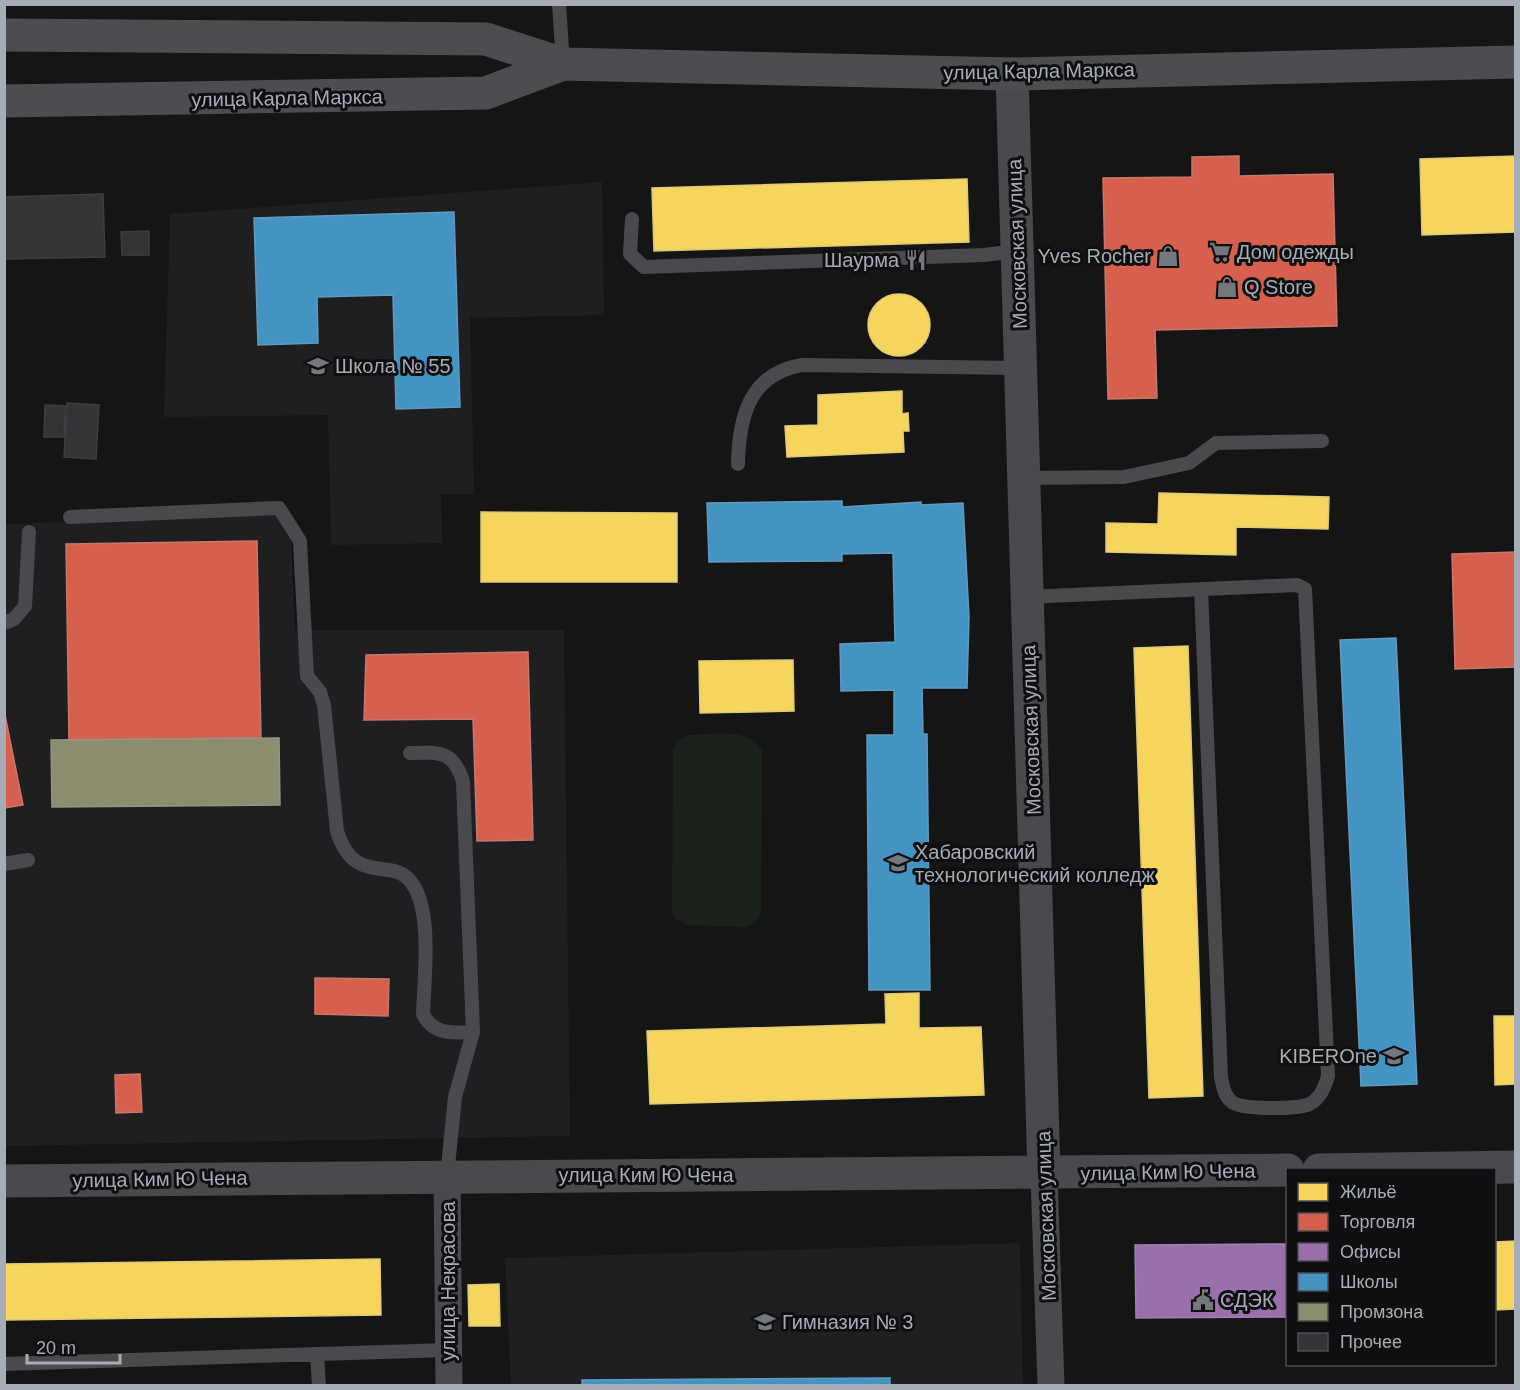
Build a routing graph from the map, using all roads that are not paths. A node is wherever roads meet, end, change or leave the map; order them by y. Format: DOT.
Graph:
graph roads {
  1 [pos="559,4"];
  2 [pos="4,35"];
  3 [pos="1515,62"];
  4 [pos="563,63"];
  5 [pos="1012,74"];
  6 [pos="4,101"];
  7 [pos="632,219"];
  8 [pos="1017,251"];
  9 [pos="1020,368"];
  10 [pos="1322,441"];
  11 [pos="738,464"];
  12 [pos="1024,477"];
  13 [pos="69,517"];
  14 [pos="29,532"];
  15 [pos="1201,589"];
  16 [pos="1027,597"];
  17 [pos="4,623"];
  18 [pos="410,753"];
  19 [pos="28,860"];
  20 [pos="4,864"];
  21 [pos="473,1032"];
  22 [pos="1515,1167"];
  23 [pos="1450,1168"];
  24 [pos="1286,1170"];
  25 [pos="1044,1173"];
  26 [pos="447,1176"];
  27 [pos="4,1181"];
  28 [pos="448,1350"];
  29 [pos="317,1354"];
  30 [pos="4,1364"];
  31 [pos="319,1386"];
  32 [pos="449,1386"];
  33 [pos="1051,1386"];
  1 -- 4 [label="lane"];
  2 -- 4 [label="main road, улица Карла Маркса"];
  3 -- 5 [label="main road, улица Карла Маркса"];
  4 -- 5 [label="main road, улица Карла Маркса"];
  4 -- 6 [label="main road, улица Карла Маркса"];
  5 -- 8 [label="street, Московская улица"];
  7 -- 8 [label="lane"];
  8 -- 9 [label="street, Московская улица"];
  9 -- 11 [label="lane"];
  9 -- 12 [label="street, Московская улица"];
  10 -- 12 [label="lane"];
  12 -- 16 [label="street, Московская улица"];
  13 -- 21 [label="lane"];
  14 -- 17 [label="lane"];
  15 -- 15 [label="lane"];
  15 -- 16 [label="lane"];
  16 -- 25 [label="street, Московская улица"];
  18 -- 21 [label="lane"];
  19 -- 20 [label="lane"];
  21 -- 26 [label="lane"];
  22 -- 23 [label="street"];
  24 -- 25 [label="street, улица Ким Ю Чена"];
  25 -- 26 [label="street, улица Ким Ю Чена"];
  25 -- 33 [label="street, Московская улица"];
  26 -- 27 [label="street, улица Ким Ю Чена"];
  26 -- 28 [label="street, улица Некрасова"];
  28 -- 29 [label="lane"];
  28 -- 32 [label="street, улица Некрасова"];
  29 -- 30 [label="lane"];
  29 -- 31 [label="lane"];
}
